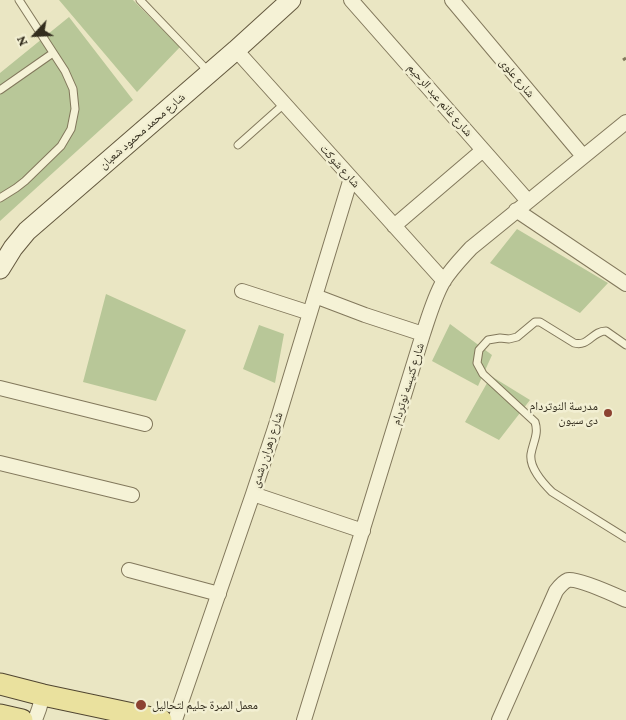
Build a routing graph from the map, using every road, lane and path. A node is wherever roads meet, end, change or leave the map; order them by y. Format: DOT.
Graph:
graph roads {
  1 [pos="19,0"];
  2 [pos="140,0"];
  3 [pos="291,0"];
  4 [pos="351,0"];
  5 [pos="452,0"];
  6 [pos="236,50"];
  7 [pos="53,53"];
  8 [pos="210,72"];
  9 [pos="0,90"];
  10 [pos="284,104"];
  11 [pos="626,122"];
  12 [pos="238,145"];
  13 [pos="483,150"];
  14 [pos="583,156"];
  15 [pos="351,178"];
  16 [pos="0,198"];
  17 [pos="528,201"];
  18 [pos="516,210"];
  19 [pos="394,226"];
  20 [pos="0,265"];
  21 [pos="444,281"];
  22 [pos="626,284"];
  23 [pos="242,292"];
  24 [pos="316,296"];
  25 [pos="310,314"];
  26 [pos="423,334"];
  27 [pos="626,345"];
  28 [pos="0,388"];
  29 [pos="145,424"];
  30 [pos="0,463"];
  31 [pos="253,494"];
  32 [pos="132,495"];
  33 [pos="363,531"];
  34 [pos="626,538"];
  35 [pos="129,570"];
  36 [pos="219,594"];
  37 [pos="626,600"];
  38 [pos="0,684"];
  39 [pos="43,695"];
  40 [pos="0,715"];
  41 [pos="22,720"];
  42 [pos="35,720"];
  43 [pos="161,720"];
  44 [pos="175,720"];
  45 [pos="304,720"];
  46 [pos="499,720"];
  1 -- 7 [label="lane"];
  2 -- 8 [label="lane"];
  3 -- 6 [label="street, شارع محمد محمود شعبان"];
  4 -- 13 [label="street, شارع غانم عبد الرحيم"];
  5 -- 14 [label="street, شارع علوى"];
  6 -- 8 [label="street, شارع محمد محمود شعبان"];
  6 -- 10 [label="street, شارع شوكت"];
  7 -- 9 [label="lane"];
  7 -- 16 [label="lane"];
  8 -- 20 [label="street, شارع محمد محمود شعبان"];
  10 -- 12 [label="lane"];
  10 -- 15 [label="street, شارع شوكت"];
  11 -- 14 [label="street, شارع كنيسه نوتردام"];
  13 -- 17 [label="street, شارع غانم عبد الرحيم"];
  13 -- 19 [label="street"];
  14 -- 17 [label="street, شارع كنيسه نوتردام"];
  15 -- 19 [label="street, شارع شوكت"];
  15 -- 24 [label="street, شارع زهران رشدى"];
  17 -- 18 [label="street, شارع كنيسه نوتردام"];
  18 -- 21 [label="street, شارع كنيسه نوتردام"];
  18 -- 22 [label="street"];
  19 -- 21 [label="street, شارع شوكت"];
  21 -- 26 [label="street, شارع كنيسه نوتردام"];
  23 -- 25 [label="street"];
  24 -- 25 [label="street, شارع زهران رشدى"];
  24 -- 26 [label="street"];
  25 -- 31 [label="street, شارع زهران رشدى"];
  26 -- 33 [label="street, شارع كنيسه نوتردام"];
  27 -- 34 [label="lane"];
  28 -- 29 [label="street"];
  30 -- 32 [label="street"];
  31 -- 33 [label="street"];
  31 -- 36 [label="street, شارع زهران رشدى"];
  33 -- 45 [label="street, شارع كنيسه نوتردام"];
  35 -- 36 [label="street"];
  36 -- 44 [label="street, شارع زهران رشدى"];
  37 -- 46 [label="street"];
  38 -- 39 [label="main road"];
  39 -- 42 [label="street"];
  39 -- 43 [label="main road"];
  40 -- 41 [label="main road"];
}
